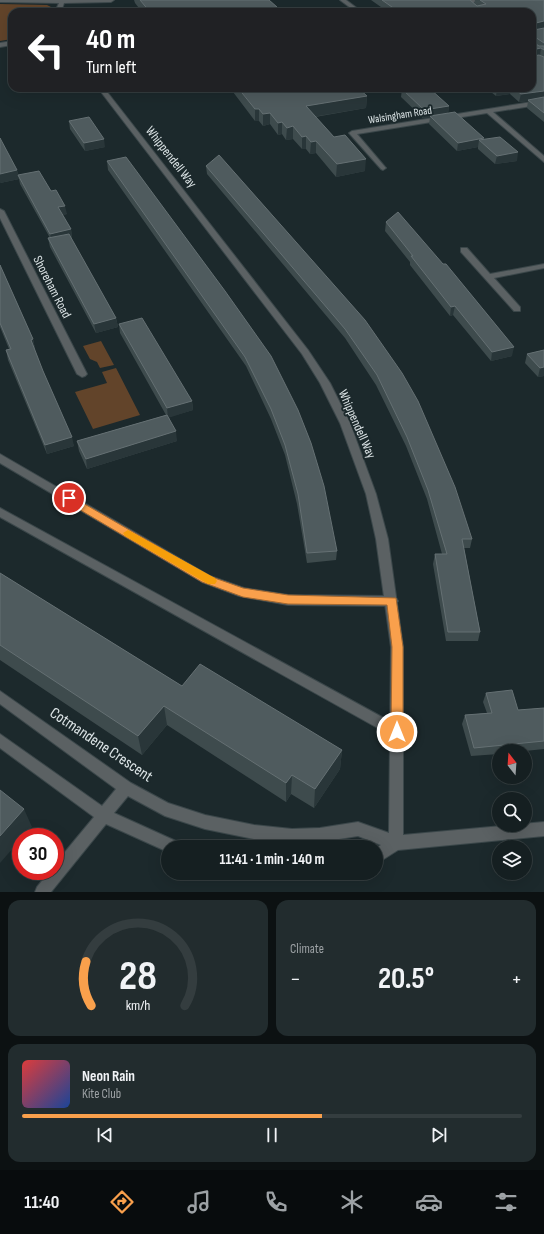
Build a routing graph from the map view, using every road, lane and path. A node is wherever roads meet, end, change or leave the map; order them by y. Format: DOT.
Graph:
graph roads {
  1 [pos="0,0"];
  2 [pos="111,0"];
  3 [pos="343,0"];
  4 [pos="474,0"];
  5 [pos="62,2"];
  6 [pos="60,8"];
  7 [pos="354,8"];
  8 [pos="474,8"];
  9 [pos="104,92"];
  10 [pos="544,102"];
  11 [pos="488,111"];
  12 [pos="544,160"];
  13 [pos="383,168"];
  14 [pos="0,211"];
  15 [pos="464,250"];
  16 [pos="544,266"];
  17 [pos="488,277"];
  18 [pos="517,310"];
  19 [pos="82,374"];
  20 [pos="0,458"];
  21 [pos="0,512"];
  22 [pos="392,601"];
  23 [pos="0,697"];
  24 [pos="397,732"];
  25 [pos="0,740"];
  26 [pos="126,788"];
  27 [pos="104,816"];
  28 [pos="543,832"];
  29 [pos="161,842"];
  30 [pos="396,843"];
  31 [pos="383,852"];
  32 [pos="42,892"];
  1 -- 5 [label="street"];
  2 -- 5 [label="street"];
  3 -- 7 [label="street"];
  4 -- 8 [label="street"];
  5 -- 6 [label="street"];
  9 -- 22 [label="street, Whippendell Way"];
  10 -- 11 [label="street, Walsingham Road"];
  11 -- 12 [label="street"];
  11 -- 13 [label="street, Walsingham Road"];
  14 -- 19 [label="street, Shoreham Road"];
  15 -- 17 [label="street"];
  16 -- 17 [label="street"];
  17 -- 18 [label="street"];
  20 -- 22 [label="street"];
  21 -- 24 [label="street"];
  22 -- 24 [label="street, Whippendell Way"];
  23 -- 26 [label="street, Cotmandene Crescent"];
  24 -- 30 [label="street, Whippendell Way"];
  25 -- 27 [label="street"];
  26 -- 27 [label="street"];
  26 -- 30 [label="street, Cotmandene Crescent"];
  27 -- 29 [label="street"];
  27 -- 32 [label="street"];
  28 -- 30 [label="street"];
  30 -- 31 [label="street"];
}
